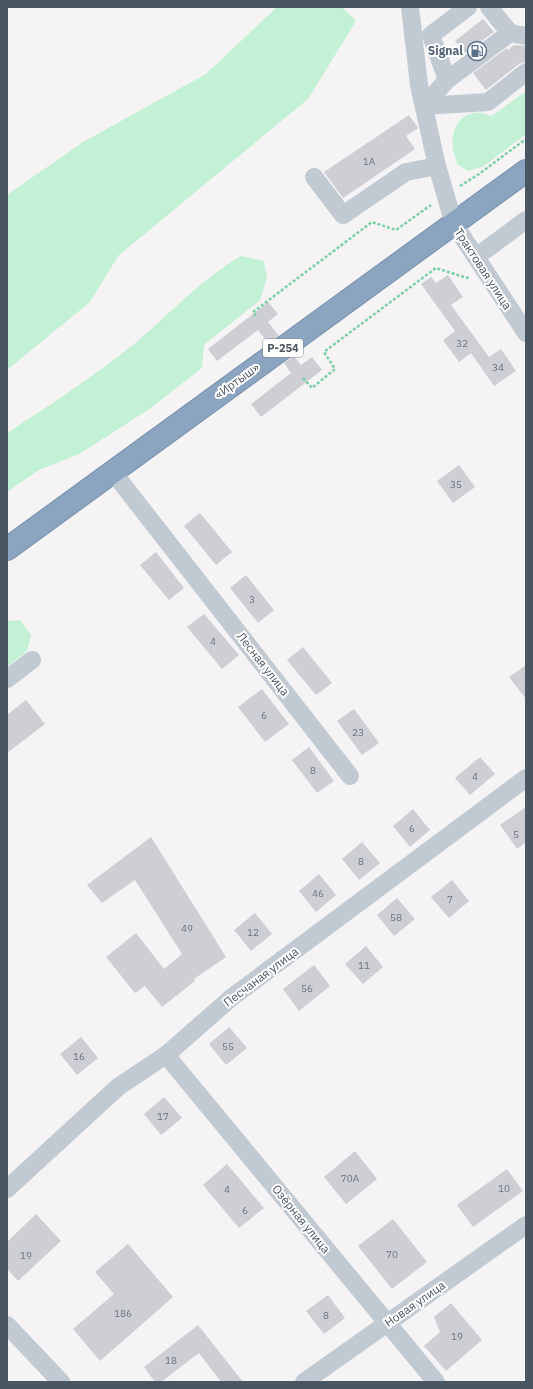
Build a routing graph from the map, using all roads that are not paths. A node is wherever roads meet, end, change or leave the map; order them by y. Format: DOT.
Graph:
graph roads {
  1 [pos="410,7"];
  2 [pos="468,7"];
  3 [pos="489,7"];
  4 [pos="518,34"];
  5 [pos="526,72"];
  6 [pos="447,80"];
  7 [pos="424,106"];
  8 [pos="437,166"];
  9 [pos="526,171"];
  10 [pos="314,177"];
  11 [pos="526,220"];
  12 [pos="454,224"];
  13 [pos="479,262"];
  14 [pos="526,333"];
  15 [pos="113,472"];
  16 [pos="7,550"];
  17 [pos="32,660"];
  18 [pos="7,679"];
  19 [pos="350,776"];
  20 [pos="526,778"];
  21 [pos="166,1055"];
  22 [pos="7,1189"];
  23 [pos="526,1225"];
  24 [pos="387,1324"];
  25 [pos="7,1325"];
  26 [pos="61,1382"];
  27 [pos="304,1382"];
  28 [pos="436,1382"];
  1 -- 7 [label="street, Трактовая улица"];
  2 -- 6 [label="street"];
  3 -- 4 [label="street"];
  4 -- 6 [label="street"];
  5 -- 7 [label="street"];
  6 -- 7 [label="street"];
  7 -- 8 [label="street, Трактовая улица"];
  8 -- 10 [label="street"];
  8 -- 12 [label="street, Трактовая улица"];
  9 -- 12 [label="highway, «Иртыш» / Р-254"];
  11 -- 13 [label="street"];
  12 -- 13 [label="street, Трактовая улица"];
  12 -- 15 [label="highway, «Иртыш» / Р-254"];
  13 -- 14 [label="street, Трактовая улица"];
  15 -- 16 [label="highway, «Иртыш» / Р-254"];
  15 -- 19 [label="street, Лесная улица"];
  17 -- 18 [label="street"];
  20 -- 21 [label="street, Песчаная улица"];
  21 -- 22 [label="street, Песчаная улица"];
  21 -- 24 [label="street, Озёрная улица"];
  23 -- 24 [label="street, Новая улица"];
  24 -- 27 [label="street, Новая улица"];
  24 -- 28 [label="street, Озёрная улица"];
  25 -- 26 [label="street"];
}
